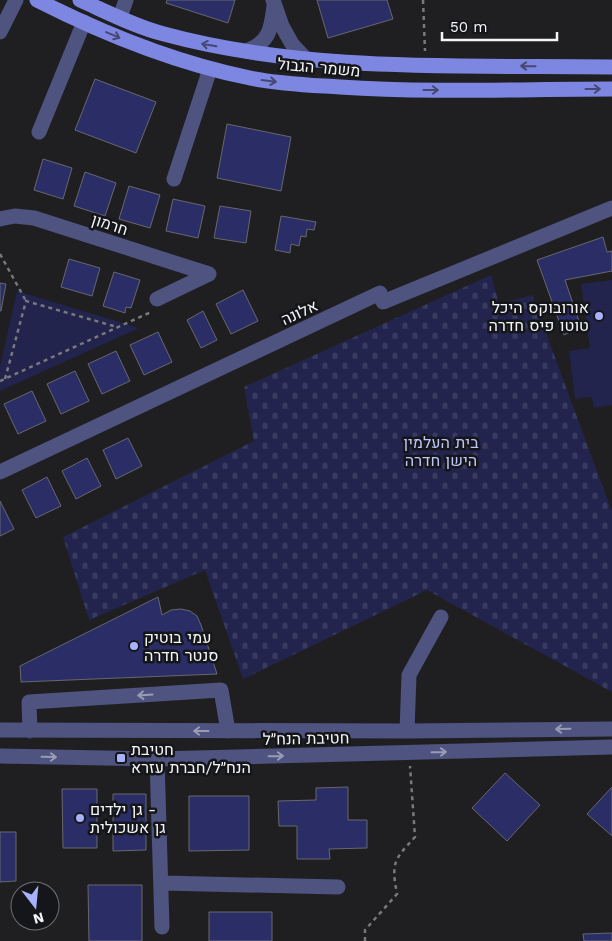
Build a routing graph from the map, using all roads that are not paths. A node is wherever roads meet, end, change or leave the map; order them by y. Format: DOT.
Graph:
graph roads {
  1 [pos="16,0"];
  2 [pos="37,0"];
  3 [pos="80,0"];
  4 [pos="126,0"];
  5 [pos="274,2"];
  6 [pos="120,17"];
  7 [pos="84,22"];
  8 [pos="0,32"];
  9 [pos="246,51"];
  10 [pos="306,59"];
  11 [pos="612,67"];
  12 [pos="210,69"];
  13 [pos="612,89"];
  14 [pos="39,132"];
  15 [pos="174,179"];
  16 [pos="612,208"];
  17 [pos="0,219"];
  18 [pos="157,299"];
  19 [pos="0,472"];
  20 [pos="441,617"];
  21 [pos="612,729"];
  22 [pos="0,730"];
  23 [pos="30,730"];
  24 [pos="228,731"];
  25 [pos="407,731"];
  26 [pos="612,747"];
  27 [pos="0,756"];
  28 [pos="158,759"];
  29 [pos="162,883"];
  30 [pos="338,887"];
  31 [pos="162,928"];
  1 -- 8 [label="street"];
  2 -- 7 [label="main road, משמר הגבול"];
  3 -- 6 [label="main road, משמר הגבול"];
  4 -- 6 [label="street"];
  5 -- 9 [label="street"];
  5 -- 10 [label="street"];
  9 -- 6 [label="main road, משמר הגבול, one-way"];
  7 -- 12 [label="main road, משמר הגבול, one-way"];
  7 -- 14 [label="street"];
  9 -- 10 [label="main road, משמר הגבול"];
  11 -- 10 [label="main road, משמר הגבול, one-way"];
  12 -- 13 [label="main road, משמר הגבול, one-way"];
  12 -- 15 [label="street"];
  16 -- 19 [label="street, אלונה"];
  17 -- 18 [label="street, חרמון"];
  20 -- 25 [label="street"];
  21 -- 25 [label="street, חטיבת הנח״ל, one-way"];
  22 -- 23 [label="street, חטיבת הנח״ל"];
  24 -- 23 [label="street, חטיבת הנח״ל, one-way"];
  24 -- 23 [label="street, one-way"];
  24 -- 25 [label="street, חטיבת הנח״ל"];
  28 -- 26 [label="street, חטיבת הנח״ל, one-way"];
  27 -- 28 [label="street, חטיבת הנח״ל, one-way"];
  28 -- 29 [label="street"];
  29 -- 30 [label="street"];
  29 -- 31 [label="street"];
}
